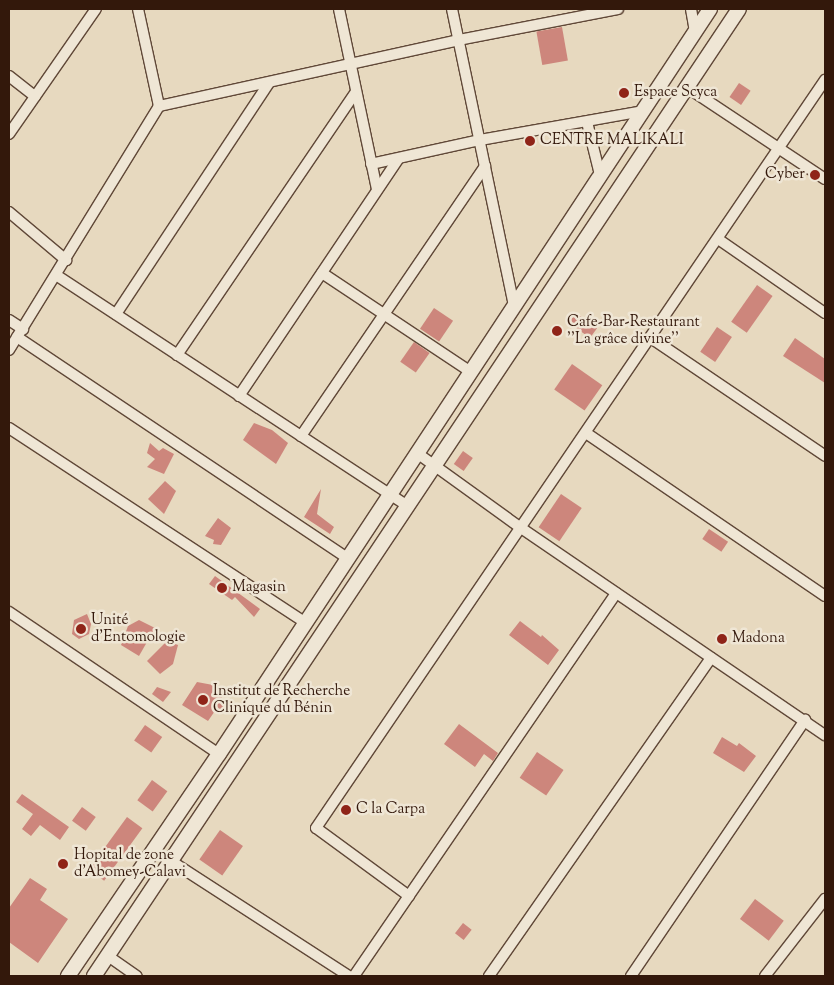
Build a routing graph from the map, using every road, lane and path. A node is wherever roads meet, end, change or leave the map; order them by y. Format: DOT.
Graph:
graph roads {
  1 [pos="96,9"];
  2 [pos="138,9"];
  3 [pos="339,9"];
  4 [pos="452,9"];
  5 [pos="618,9"];
  6 [pos="691,9"];
  7 [pos="710,9"];
  8 [pos="739,9"];
  9 [pos="695,31"];
  10 [pos="459,40"];
  11 [pos="351,66"];
  12 [pos="9,76"];
  13 [pos="825,80"];
  14 [pos="269,83"];
  15 [pos="688,88"];
  16 [pos="356,92"];
  17 [pos="35,96"];
  18 [pos="159,106"];
  19 [pos="642,111"];
  20 [pos="587,122"];
  21 [pos="9,134"];
  22 [pos="480,140"];
  23 [pos="776,148"];
  24 [pos="398,159"];
  25 [pos="371,164"];
  26 [pos="485,166"];
  27 [pos="600,175"];
  28 [pos="825,179"];
  29 [pos="377,189"];
  30 [pos="9,212"];
  31 [pos="718,239"];
  32 [pos="66,260"];
  33 [pos="322,273"];
  34 [pos="56,276"];
  35 [pos="514,306"];
  36 [pos="116,314"];
  37 [pos="384,314"];
  38 [pos="825,314"];
  39 [pos="9,320"];
  40 [pos="20,333"];
  41 [pos="651,338"];
  42 [pos="9,350"];
  43 [pos="177,355"];
  44 [pos="471,372"];
  45 [pos="239,396"];
  46 [pos="9,428"];
  47 [pos="586,433"];
  48 [pos="301,436"];
  49 [pos="417,453"];
  50 [pos="825,456"];
  51 [pos="435,466"];
  52 [pos="390,495"];
  53 [pos="408,506"];
  54 [pos="520,528"];
  55 [pos="348,559"];
  56 [pos="616,593"];
  57 [pos="825,596"];
  58 [pos="9,612"];
  59 [pos="306,623"];
  60 [pos="710,658"];
  61 [pos="805,720"];
  62 [pos="825,735"];
  63 [pos="219,754"];
  64 [pos="171,861"];
  65 [pos="409,896"];
  66 [pos="825,899"];
  67 [pos="108,956"];
  68 [pos="68,976"];
  69 [pos="94,976"];
  70 [pos="137,976"];
  71 [pos="349,976"];
  72 [pos="354,976"];
  73 [pos="489,976"];
  74 [pos="631,976"];
  75 [pos="765,976"];
  1 -- 17 [label="street"];
  2 -- 18 [label="street"];
  3 -- 11 [label="street"];
  4 -- 10 [label="street"];
  5 -- 10 [label="street"];
  6 -- 9 [label="street"];
  7 -- 9 [label="street"];
  8 -- 15 [label="street"];
  9 -- 19 [label="street"];
  10 -- 11 [label="street"];
  10 -- 22 [label="street"];
  11 -- 14 [label="street"];
  11 -- 16 [label="street"];
  12 -- 17 [label="street"];
  13 -- 23 [label="street"];
  14 -- 18 [label="street"];
  14 -- 36 [label="street"];
  15 -- 23 [label="street"];
  15 -- 51 [label="street"];
  16 -- 25 [label="street"];
  16 -- 43 [label="street"];
  17 -- 21 [label="street"];
  18 -- 32 [label="street"];
  19 -- 20 [label="street"];
  19 -- 27 [label="street"];
  20 -- 22 [label="street"];
  20 -- 27 [label="street"];
  22 -- 24 [label="street"];
  22 -- 26 [label="street"];
  23 -- 28 [label="street"];
  23 -- 31 [label="street"];
  24 -- 25 [label="street"];
  24 -- 29 [label="street"];
  25 -- 29 [label="street"];
  26 -- 35 [label="street"];
  26 -- 37 [label="street"];
  27 -- 35 [label="street"];
  29 -- 33 [label="street"];
  30 -- 32 [label="street"];
  31 -- 38 [label="street"];
  31 -- 41 [label="street"];
  32 -- 34 [label="street"];
  33 -- 37 [label="street"];
  33 -- 45 [label="street"];
  34 -- 36 [label="street"];
  34 -- 40 [label="street"];
  35 -- 44 [label="street"];
  36 -- 43 [label="street"];
  37 -- 44 [label="street"];
  37 -- 48 [label="street"];
  39 -- 40 [label="street"];
  40 -- 42 [label="street"];
  40 -- 55 [label="street"];
  41 -- 47 [label="street"];
  41 -- 50 [label="street"];
  43 -- 45 [label="street"];
  44 -- 49 [label="street"];
  45 -- 48 [label="street"];
  46 -- 59 [label="street"];
  47 -- 54 [label="street"];
  47 -- 57 [label="street"];
  48 -- 52 [label="street"];
  49 -- 51 [label="street"];
  49 -- 52 [label="street"];
  51 -- 53 [label="street"];
  51 -- 54 [label="street"];
  52 -- 53 [label="street"];
  52 -- 55 [label="street"];
  53 -- 64 [label="street"];
  54 -- 56 [label="street"];
  54 -- 65 [label="street"];
  55 -- 59 [label="street"];
  56 -- 60 [label="street"];
  56 -- 65 [label="street"];
  58 -- 63 [label="street"];
  59 -- 63 [label="street"];
  60 -- 61 [label="street"];
  60 -- 73 [label="street"];
  61 -- 62 [label="street"];
  61 -- 74 [label="street"];
  63 -- 68 [label="street"];
  64 -- 67 [label="street"];
  64 -- 71 [label="street"];
  65 -- 72 [label="street"];
  66 -- 75 [label="street"];
  67 -- 69 [label="street"];
  67 -- 70 [label="street"];
}
